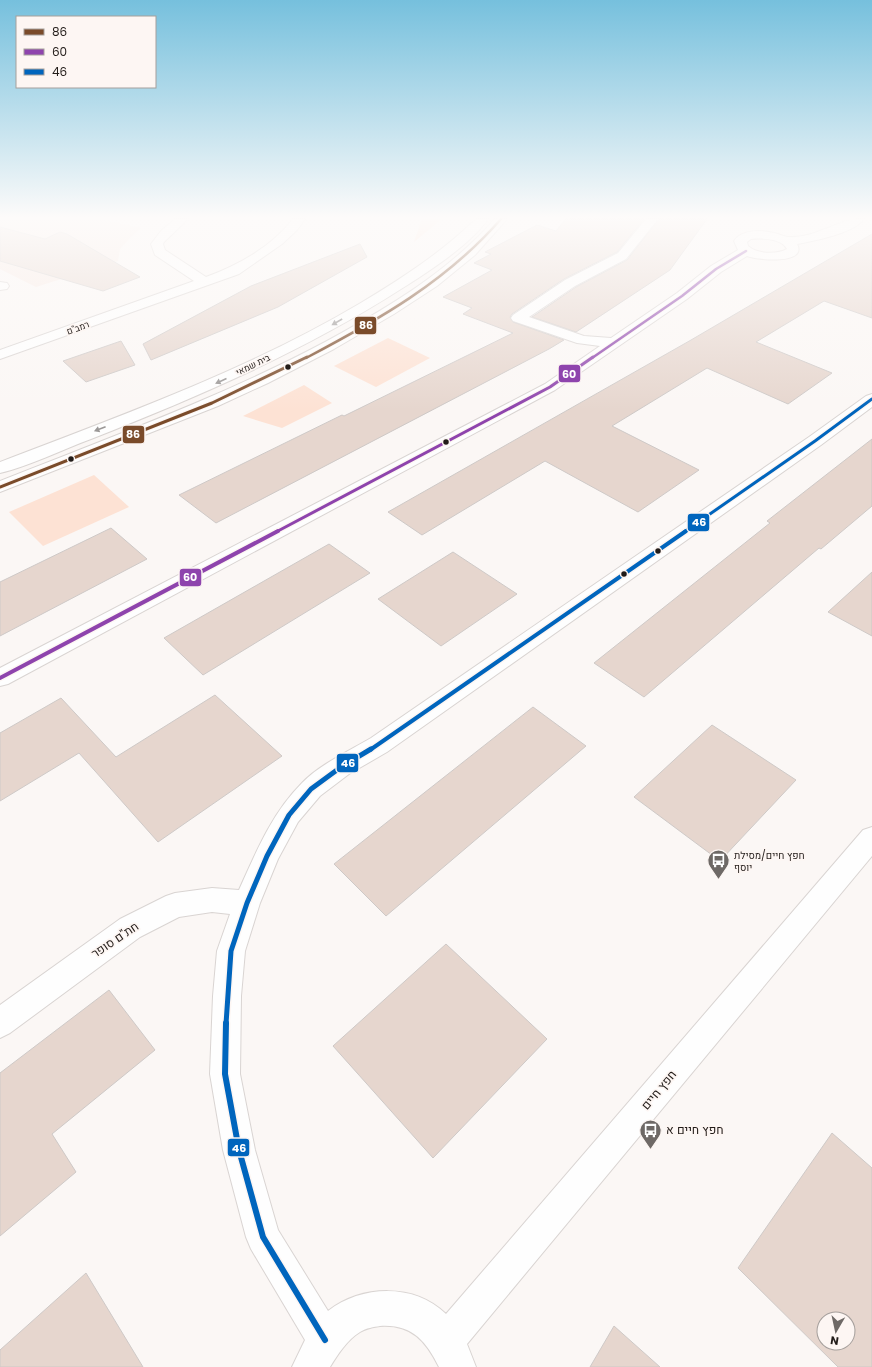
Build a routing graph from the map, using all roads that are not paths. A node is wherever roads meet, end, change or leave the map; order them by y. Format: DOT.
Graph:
graph roads {
  1 [pos="203,283"];
  2 [pos="402,283"];
  3 [pos="431,283"];
  4 [pos="570,283"];
  5 [pos="699,283"];
  6 [pos="613,343"];
  7 [pos="0,355"];
  8 [pos="872,398"];
  9 [pos="0,468"];
  10 [pos="0,487"];
  11 [pos="0,678"];
  12 [pos="872,838"];
  13 [pos="247,903"];
  14 [pos="0,1023"];
  15 [pos="317,1354"];
  16 [pos="452,1354"];
  1 -- 7 [label="street, רמב\"ם"];
  2 -- 9 [label="street, בית שמאי, one-way"];
  3 -- 10 [label="street, בית שמאי"];
  4 -- 6 [label="street"];
  5 -- 6 [label="street"];
  6 -- 11 [label="street"];
  8 -- 13 [label="street"];
  12 -- 16 [label="street, חפץ חיים"];
  13 -- 14 [label="street, חת\"ם סופר"];
  13 -- 15 [label="street"];
  15 -- 16 [label="street"];
}
